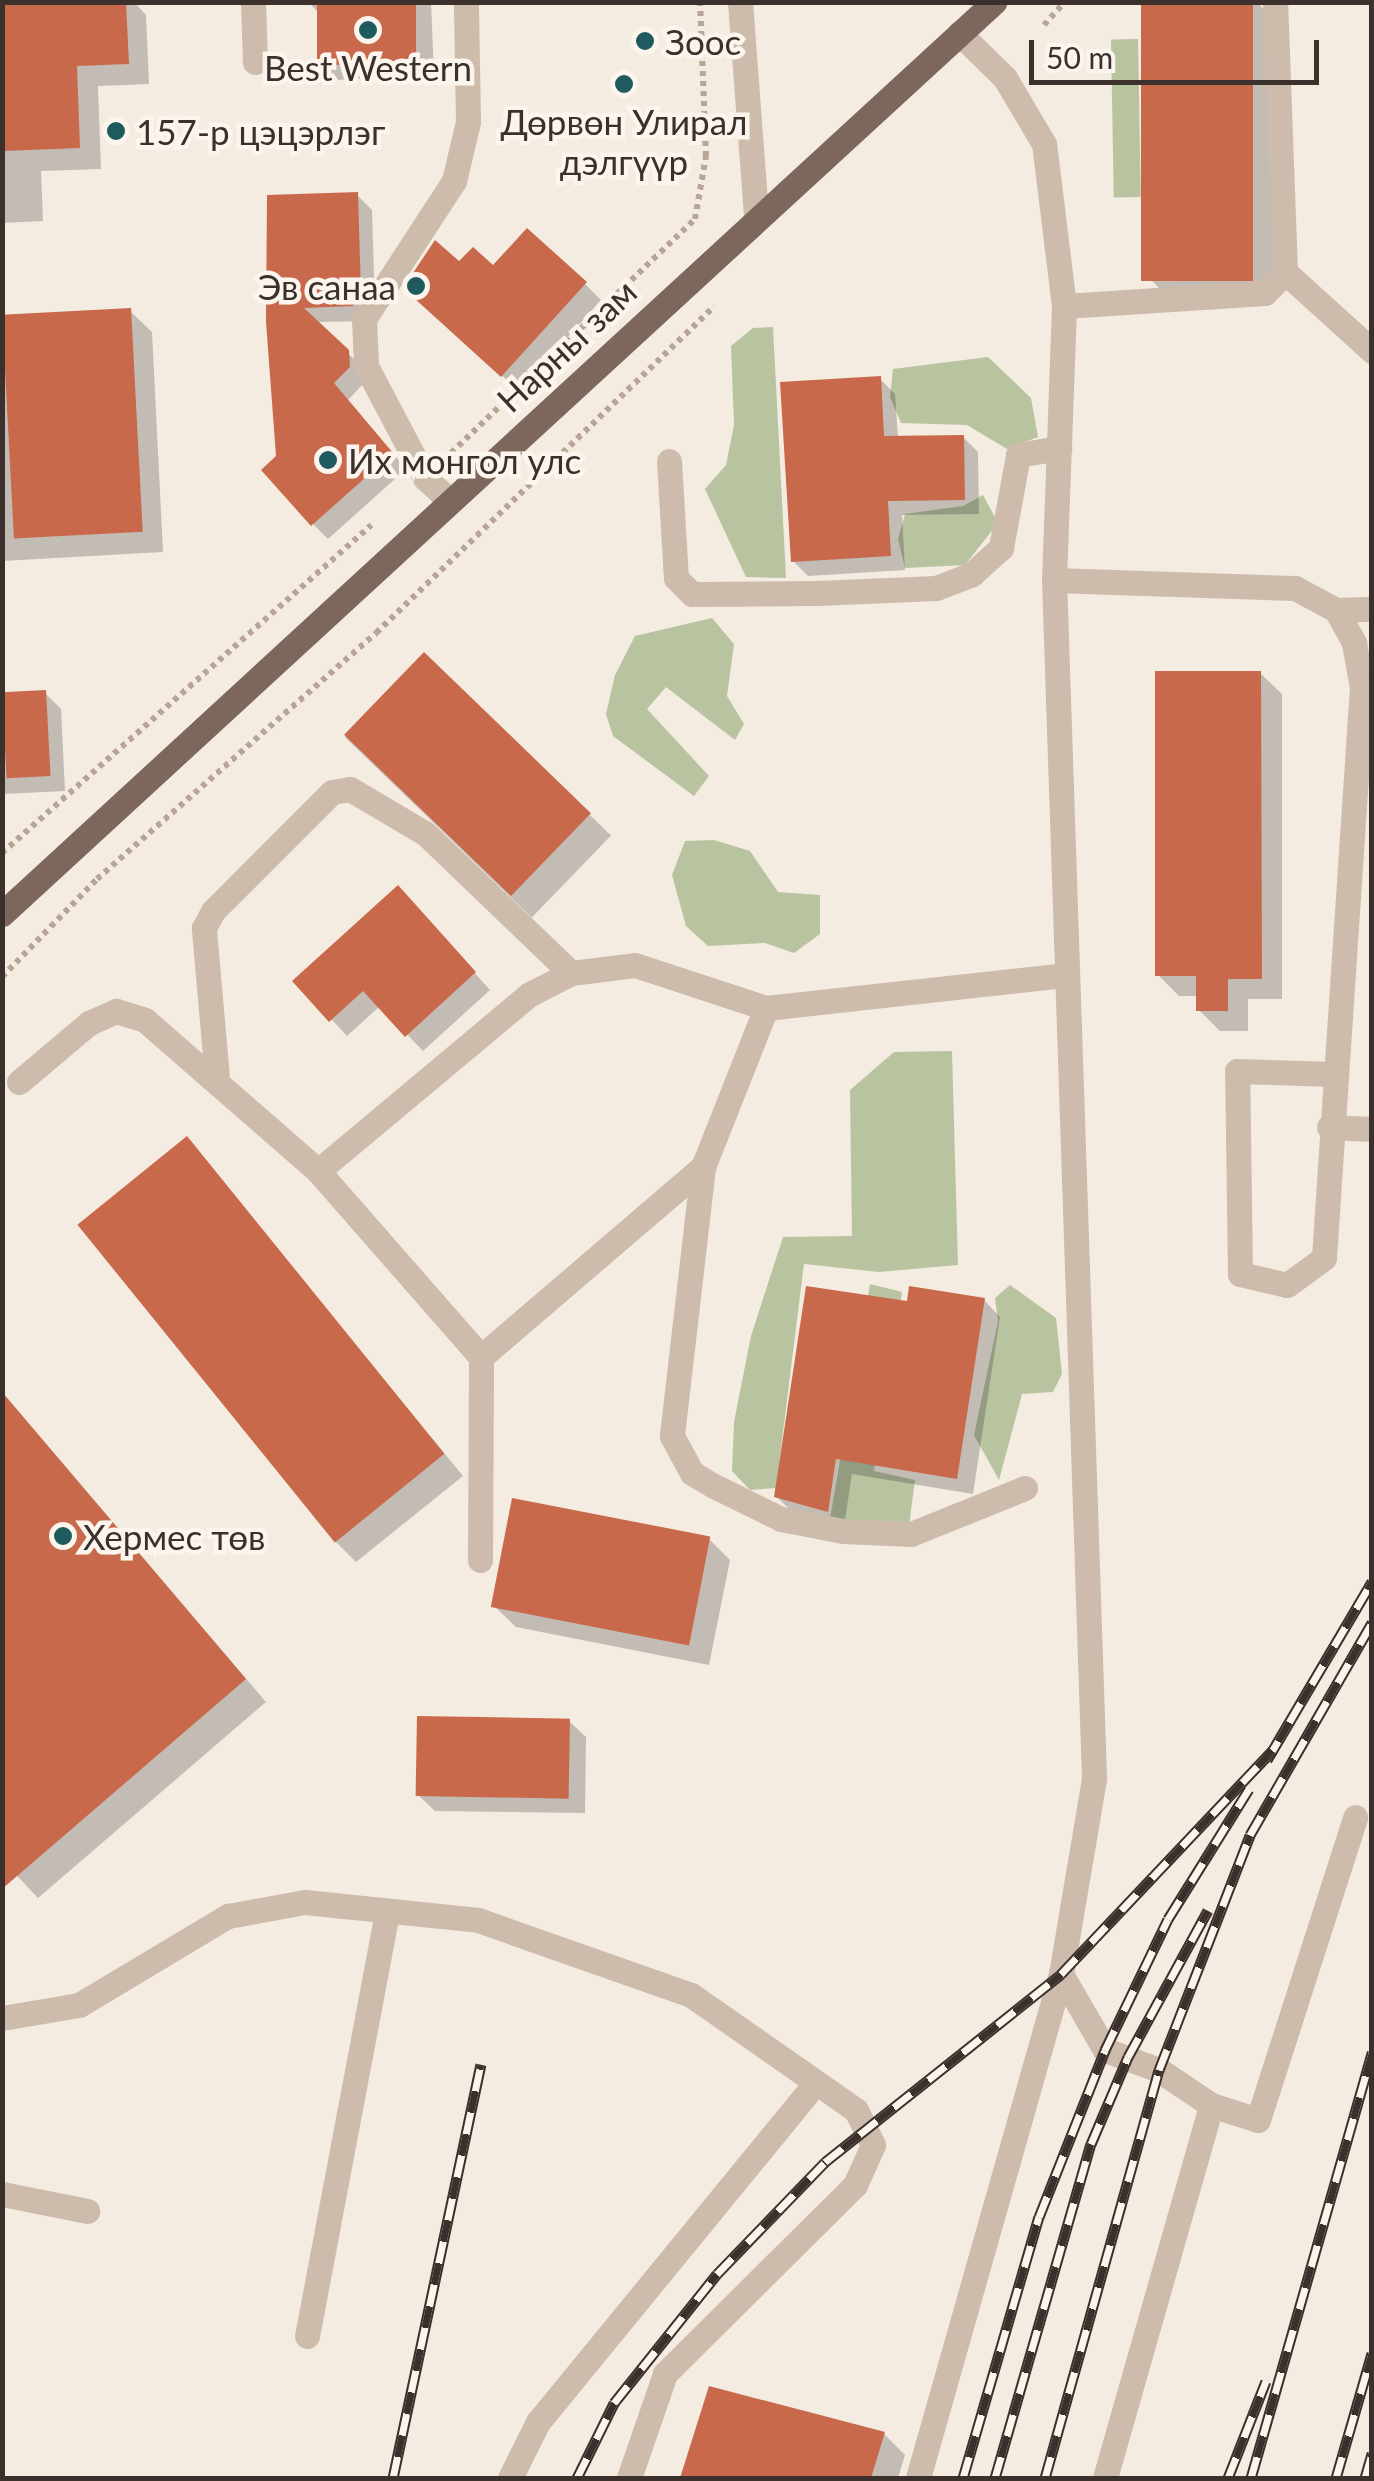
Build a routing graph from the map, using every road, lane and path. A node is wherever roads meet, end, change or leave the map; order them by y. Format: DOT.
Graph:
graph roads {
  1 [pos="253,2"];
  2 [pos="466,2"];
  3 [pos="740,2"];
  4 [pos="968,2"];
  5 [pos="994,2"];
  6 [pos="1065,2"];
  7 [pos="1276,2"];
  8 [pos="1044,25"];
  9 [pos="959,33"];
  10 [pos="254,62"];
  11 [pos="756,217"];
  12 [pos="1285,272"];
  13 [pos="729,293"];
  14 [pos="1064,306"];
  15 [pos="1372,351"];
  16 [pos="1059,448"];
  17 [pos="669,461"];
  18 [pos="449,500"];
  19 [pos="1054,580"];
  20 [pos="1372,609"];
  21 [pos="1336,610"];
  22 [pos="2,914"];
  23 [pos="572,973"];
  24 [pos="1066,975"];
  25 [pos="2,977"];
  26 [pos="766,1008"];
  27 [pos="1333,1074"];
  28 [pos="217,1078"];
  29 [pos="19,1082"];
  30 [pos="1329,1127"];
  31 [pos="1372,1129"];
  32 [pos="704,1166"];
  33 [pos="318,1171"];
  34 [pos="480,1358"];
  35 [pos="1025,1488"];
  36 [pos="480,1560"];
  37 [pos="1355,1818"];
  38 [pos="387,1911"];
  39 [pos="1061,1974"];
  40 [pos="2,2018"];
  41 [pos="816,2082"];
  42 [pos="1211,2105"];
  43 [pos="2,2194"];
  44 [pos="86,2210"];
  45 [pos="307,2336"];
  46 [pos="510,2478"];
  47 [pos="630,2478"];
  48 [pos="918,2478"];
  49 [pos="1105,2478"];
  1 -- 10 [label="street"];
  2 -- 18 [label="street"];
  3 -- 11 [label="street"];
  4 -- 9 [label="main road"];
  5 -- 9 [label="main road, Нарны зам"];
  6 -- 8 [label="path"];
  7 -- 12 [label="street"];
  9 -- 11 [label="main road, Нарны зам"];
  9 -- 14 [label="street"];
  11 -- 18 [label="main road, Нарны зам"];
  12 -- 14 [label="street"];
  12 -- 15 [label="street"];
  13 -- 25 [label="path"];
  14 -- 16 [label="street"];
  16 -- 17 [label="street"];
  16 -- 19 [label="street"];
  18 -- 22 [label="main road, Нарны зам"];
  19 -- 21 [label="street"];
  19 -- 24 [label="street"];
  20 -- 21 [label="street"];
  21 -- 27 [label="street"];
  23 -- 26 [label="street"];
  23 -- 28 [label="street"];
  23 -- 33 [label="street"];
  24 -- 26 [label="street"];
  24 -- 39 [label="street"];
  26 -- 32 [label="street"];
  27 -- 30 [label="street"];
  27 -- 30 [label="street"];
  28 -- 29 [label="street"];
  28 -- 33 [label="street"];
  30 -- 31 [label="street"];
  32 -- 34 [label="street"];
  32 -- 35 [label="street"];
  33 -- 34 [label="street"];
  34 -- 36 [label="street"];
  37 -- 42 [label="street"];
  38 -- 40 [label="street"];
  38 -- 41 [label="street"];
  38 -- 45 [label="street"];
  39 -- 42 [label="street"];
  39 -- 48 [label="street"];
  41 -- 46 [label="street"];
  41 -- 47 [label="street"];
  42 -- 49 [label="street"];
  43 -- 44 [label="street"];
}
